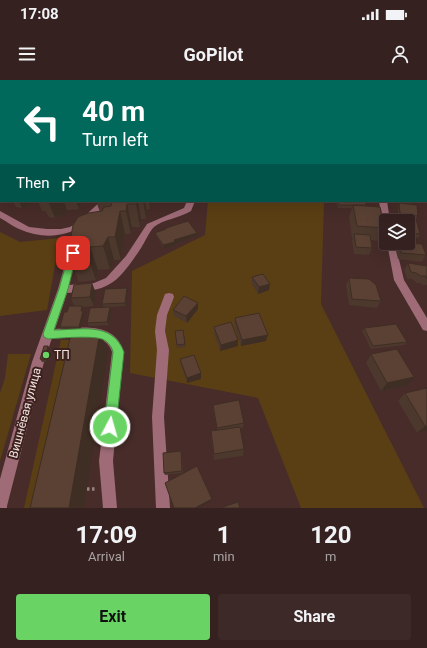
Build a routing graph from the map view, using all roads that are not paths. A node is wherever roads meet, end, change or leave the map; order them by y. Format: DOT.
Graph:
graph roads {
  1 [pos="104,202"];
  2 [pos="191,202"];
  3 [pos="382,202"];
  4 [pos="0,214"];
  5 [pos="385,214"];
  6 [pos="73,229"];
  7 [pos="393,250"];
  8 [pos="63,289"];
  9 [pos="169,297"];
  10 [pos="427,327"];
  11 [pos="48,334"];
  12 [pos="0,506"];
  13 [pos="110,508"];
  14 [pos="162,508"];
  1 -- 6 [label="street"];
  2 -- 8 [label="street"];
  3 -- 5 [label="street"];
  4 -- 6 [label="street"];
  6 -- 8 [label="street, Вишнёвая улица"];
  7 -- 10 [label="street"];
  8 -- 11 [label="street, Вишнёвая улица"];
  9 -- 14 [label="street"];
  11 -- 12 [label="street, Вишнёвая улица"];
  11 -- 13 [label="street"];
}
